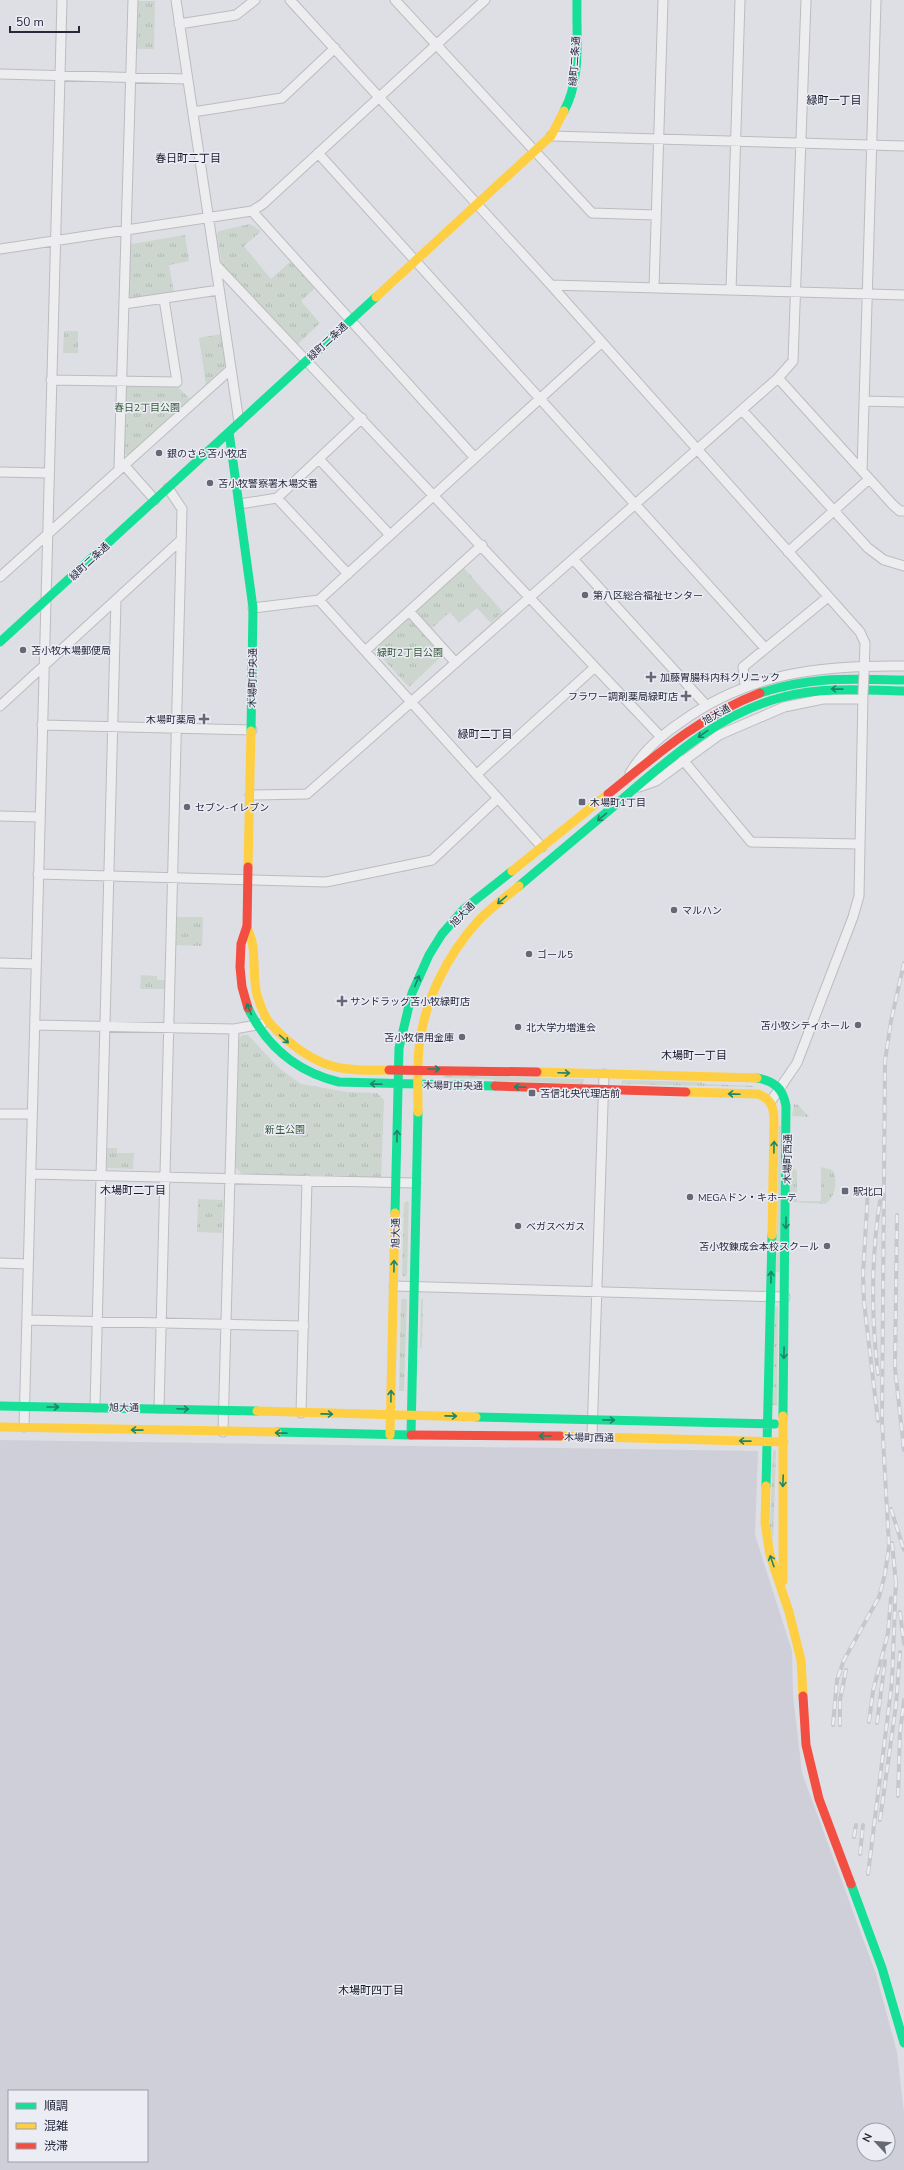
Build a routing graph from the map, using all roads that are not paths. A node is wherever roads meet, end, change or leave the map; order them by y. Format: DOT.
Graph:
graph roads {
  1 [pos="62,0"];
  2 [pos="133,0"];
  3 [pos="176,0"];
  4 [pos="255,0"];
  5 [pos="290,0"];
  6 [pos="395,0"];
  7 [pos="485,0"];
  8 [pos="577,0"];
  9 [pos="663,0"];
  10 [pos="740,0"];
  11 [pos="806,0"];
  12 [pos="876,0"];
  13 [pos="179,24"];
  14 [pos="436,45"];
  15 [pos="335,48"];
  16 [pos="0,74"];
  17 [pos="60,75"];
  18 [pos="131,77"];
  19 [pos="187,79"];
  20 [pos="379,97"];
  21 [pos="192,112"];
  22 [pos="551,136"];
  23 [pos="659,139"];
  24 [pos="735,141"];
  25 [pos="801,143"];
  26 [pos="872,145"];
  27 [pos="904,146"];
  28 [pos="534,151"];
  29 [pos="318,153"];
  30 [pos="476,204"];
  31 [pos="252,211"];
  32 [pos="656,215"];
  33 [pos="208,219"];
  34 [pos="126,231"];
  35 [pos="55,241"];
  36 [pos="0,249"];
  37 [pos="415,260"];
  38 [pos="216,265"];
  39 [pos="551,285"];
  40 [pos="654,288"];
  41 [pos="219,290"];
  42 [pos="731,290"];
  43 [pos="797,292"];
  44 [pos="867,294"];
  45 [pos="904,295"];
  46 [pos="164,299"];
  47 [pos="124,304"];
  48 [pos="350,320"];
  49 [pos="601,343"];
  50 [pos="307,360"];
  51 [pos="231,369"];
  52 [pos="778,378"];
  53 [pos="51,380"];
  54 [pos="122,382"];
  55 [pos="540,399"];
  56 [pos="864,401"];
  57 [pos="904,402"];
  58 [pos="742,410"];
  59 [pos="362,418"];
  60 [pos="239,422"];
  61 [pos="229,432"];
  62 [pos="697,449"];
  63 [pos="475,458"];
  64 [pos="319,459"];
  65 [pos="121,467"];
  66 [pos="862,471"];
  67 [pos="0,472"];
  68 [pos="48,473"];
  69 [pos="869,479"];
  70 [pos="168,488"];
  71 [pos="435,495"];
  72 [pos="277,498"];
  73 [pos="155,500"];
  74 [pos="240,504"];
  75 [pos="635,504"];
  76 [pos="904,510"];
  77 [pos="834,511"];
  78 [pos="47,533"];
  79 [pos="390,535"];
  80 [pos="181,540"];
  81 [pos="482,545"];
  82 [pos="788,552"];
  83 [pos="573,559"];
  84 [pos="904,566"];
  85 [pos="348,574"];
  86 [pos="0,577"];
  87 [pos="828,596"];
  88 [pos="530,597"];
  89 [pos="46,600"];
  90 [pos="116,600"];
  91 [pos="319,600"];
  92 [pos="253,608"];
  93 [pos="409,611"];
  94 [pos="0,642"];
  95 [pos="765,648"];
  96 [pos="365,650"];
  97 [pos="455,662"];
  98 [pos="44,665"];
  99 [pos="904,666"];
  100 [pos="595,667"];
  101 [pos="864,669"];
  102 [pos="904,680"];
  103 [pos="745,686"];
  104 [pos="904,691"];
  105 [pos="863,696"];
  106 [pos="411,702"];
  107 [pos="705,704"];
  108 [pos="0,706"];
  109 [pos="42,725"];
  110 [pos="113,726"];
  111 [pos="176,728"];
  112 [pos="252,730"];
  113 [pos="660,736"];
  114 [pos="683,760"];
  115 [pos="477,774"];
  116 [pos="626,779"];
  117 [pos="635,789"];
  118 [pos="250,795"];
  119 [pos="498,798"];
  120 [pos="0,816"];
  121 [pos="40,817"];
  122 [pos="859,844"];
  123 [pos="542,847"];
  124 [pos="38,874"];
  125 [pos="109,876"];
  126 [pos="172,877"];
  127 [pos="248,879"];
  128 [pos="247,926"];
  129 [pos="0,963"];
  130 [pos="36,964"];
  131 [pos="267,1022"];
  132 [pos="35,1025"];
  133 [pos="256,1025"];
  134 [pos="105,1026"];
  135 [pos="168,1028"];
  136 [pos="234,1029"];
  137 [pos="398,1070"];
  138 [pos="418,1070"];
  139 [pos="604,1074"];
  140 [pos="398,1084"];
  141 [pos="418,1084"];
  142 [pos="780,1088"];
  143 [pos="604,1089"];
  144 [pos="771,1101"];
  145 [pos="0,1114"];
  146 [pos="32,1114"];
  147 [pos="31,1174"];
  148 [pos="101,1175"];
  149 [pos="164,1177"];
  150 [pos="230,1178"];
  151 [pos="308,1180"];
  152 [pos="396,1182"];
  153 [pos="416,1183"];
  154 [pos="0,1263"];
  155 [pos="28,1264"];
  156 [pos="394,1286"];
  157 [pos="414,1286"];
  158 [pos="597,1291"];
  159 [pos="771,1296"];
  160 [pos="785,1297"];
  161 [pos="27,1320"];
  162 [pos="98,1322"];
  163 [pos="161,1323"];
  164 [pos="226,1325"];
  165 [pos="304,1326"];
  166 [pos="0,1406"];
  167 [pos="25,1407"];
  168 [pos="95,1407"];
  169 [pos="158,1408"];
  170 [pos="224,1410"];
  171 [pos="302,1413"];
  172 [pos="391,1415"];
  173 [pos="412,1415"];
  174 [pos="593,1420"];
  175 [pos="766,1423"];
  176 [pos="783,1424"];
  177 [pos="0,1427"];
  178 [pos="24,1428"];
  179 [pos="223,1432"];
  180 [pos="390,1435"];
  181 [pos="411,1436"];
  182 [pos="592,1436"];
  183 [pos="766,1442"];
  184 [pos="784,1442"];
  185 [pos="784,1598"];
  186 [pos="904,2043"];
  1 -- 17 [label="street"];
  2 -- 18 [label="street"];
  3 -- 13 [label="street"];
  4 -- 13 [label="street"];
  5 -- 15 [label="street"];
  6 -- 14 [label="street"];
  7 -- 14 [label="street"];
  8 -- 22 [label="street, 緑町二条通"];
  9 -- 23 [label="street"];
  10 -- 24 [label="street"];
  11 -- 25 [label="street"];
  12 -- 26 [label="street"];
  13 -- 19 [label="street"];
  14 -- 20 [label="street"];
  14 -- 28 [label="street"];
  15 -- 20 [label="street"];
  15 -- 21 [label="street"];
  16 -- 17 [label="street"];
  17 -- 18 [label="street"];
  17 -- 35 [label="street"];
  18 -- 19 [label="street"];
  18 -- 34 [label="street"];
  19 -- 21 [label="street"];
  20 -- 29 [label="street"];
  20 -- 30 [label="street"];
  21 -- 33 [label="street"];
  22 -- 23 [label="street"];
  22 -- 28 [label="street, 緑町二条通"];
  23 -- 24 [label="street"];
  23 -- 32 [label="street"];
  24 -- 25 [label="street"];
  24 -- 42 [label="street"];
  25 -- 26 [label="street"];
  25 -- 43 [label="street"];
  26 -- 27 [label="street"];
  26 -- 44 [label="street"];
  28 -- 30 [label="street, 緑町二条通"];
  28 -- 32 [label="street"];
  29 -- 31 [label="street"];
  29 -- 37 [label="street"];
  30 -- 37 [label="street, 緑町二条通"];
  30 -- 39 [label="street"];
  31 -- 33 [label="street"];
  31 -- 48 [label="street"];
  32 -- 40 [label="street"];
  33 -- 34 [label="street"];
  33 -- 38 [label="street"];
  34 -- 35 [label="street"];
  34 -- 47 [label="street"];
  35 -- 36 [label="street"];
  35 -- 53 [label="street"];
  37 -- 48 [label="street, 緑町二条通"];
  37 -- 55 [label="street"];
  38 -- 41 [label="street"];
  38 -- 50 [label="street"];
  39 -- 40 [label="street"];
  39 -- 49 [label="street"];
  40 -- 42 [label="street"];
  41 -- 46 [label="street"];
  41 -- 51 [label="street"];
  42 -- 43 [label="street"];
  43 -- 44 [label="street"];
  43 -- 52 [label="street"];
  44 -- 45 [label="street"];
  44 -- 56 [label="street"];
  46 -- 47 [label="street"];
  46 -- 54 [label="street"];
  47 -- 54 [label="street"];
  48 -- 50 [label="street, 緑町二条通"];
  48 -- 63 [label="street"];
  49 -- 55 [label="street"];
  49 -- 62 [label="street"];
  50 -- 59 [label="street"];
  50 -- 60 [label="street, 緑町二条通"];
  51 -- 60 [label="street"];
  51 -- 65 [label="street"];
  52 -- 58 [label="street"];
  52 -- 66 [label="street"];
  53 -- 54 [label="street"];
  53 -- 68 [label="street"];
  54 -- 65 [label="street"];
  55 -- 63 [label="street"];
  55 -- 75 [label="street"];
  56 -- 57 [label="street"];
  56 -- 66 [label="street"];
  58 -- 62 [label="street"];
  58 -- 77 [label="street"];
  59 -- 64 [label="street"];
  59 -- 71 [label="street"];
  60 -- 61 [label="street, 緑町二条通"];
  61 -- 70 [label="street, 緑町二条通"];
  61 -- 74 [label="street, 木場町中央通"];
  62 -- 75 [label="street"];
  62 -- 82 [label="street"];
  63 -- 71 [label="street"];
  64 -- 72 [label="street"];
  64 -- 79 [label="street"];
  65 -- 73 [label="street"];
  65 -- 78 [label="street"];
  66 -- 69 [label="street"];
  67 -- 68 [label="street"];
  68 -- 78 [label="street"];
  69 -- 76 [label="street"];
  69 -- 77 [label="street"];
  70 -- 73 [label="street, 緑町二条通"];
  70 -- 80 [label="street"];
  71 -- 79 [label="street"];
  71 -- 81 [label="street"];
  72 -- 74 [label="street"];
  72 -- 85 [label="street"];
  73 -- 89 [label="street, 緑町二条通"];
  74 -- 92 [label="street, 木場町中央通"];
  75 -- 83 [label="street"];
  75 -- 95 [label="street"];
  77 -- 82 [label="street"];
  77 -- 84 [label="street"];
  78 -- 86 [label="street"];
  78 -- 89 [label="street"];
  79 -- 85 [label="street"];
  80 -- 90 [label="street"];
  80 -- 111 [label="street"];
  81 -- 88 [label="street"];
  81 -- 93 [label="street"];
  82 -- 87 [label="street"];
  83 -- 88 [label="street"];
  83 -- 107 [label="street"];
  85 -- 91 [label="street"];
  87 -- 95 [label="street"];
  87 -- 101 [label="street"];
  88 -- 97 [label="street"];
  88 -- 100 [label="street"];
  89 -- 94 [label="street, 緑町二条通"];
  89 -- 98 [label="street"];
  90 -- 98 [label="street"];
  90 -- 110 [label="street"];
  91 -- 92 [label="street"];
  91 -- 96 [label="street"];
  92 -- 112 [label="street, 木場町中央通"];
  93 -- 96 [label="street"];
  93 -- 97 [label="street"];
  95 -- 103 [label="street"];
  96 -- 106 [label="street"];
  97 -- 106 [label="street"];
  98 -- 108 [label="street"];
  98 -- 109 [label="street"];
  99 -- 101 [label="street"];
  100 -- 113 [label="street"];
  100 -- 115 [label="street"];
  101 -- 103 [label="street"];
  101 -- 105 [label="street, bridge"];
  102 -- 116 [label="street, 旭大通"];
  103 -- 107 [label="street"];
  104 -- 117 [label="street, 旭大通, one-way"];
  105 -- 114 [label="street"];
  105 -- 122 [label="street"];
  106 -- 115 [label="street"];
  106 -- 118 [label="street"];
  107 -- 113 [label="street"];
  109 -- 110 [label="street"];
  109 -- 121 [label="street"];
  110 -- 111 [label="street"];
  110 -- 125 [label="street"];
  111 -- 112 [label="street"];
  111 -- 126 [label="street"];
  112 -- 118 [label="street, 木場町中央通"];
  113 -- 116 [label="street"];
  114 -- 117 [label="street"];
  114 -- 122 [label="street"];
  115 -- 119 [label="street"];
  116 -- 123 [label="street, 旭大通"];
  117 -- 138 [label="street, 旭大通, one-way"];
  118 -- 127 [label="street, 木場町中央通"];
  119 -- 123 [label="street"];
  119 -- 127 [label="street"];
  120 -- 121 [label="street"];
  121 -- 124 [label="street"];
  122 -- 142 [label="street"];
  137 -- 123 [label="street, 旭大通, one-way"];
  124 -- 125 [label="street"];
  124 -- 130 [label="street"];
  125 -- 126 [label="street"];
  125 -- 134 [label="street"];
  126 -- 127 [label="street"];
  126 -- 135 [label="street"];
  127 -- 128 [label="street, 木場町中央通"];
  128 -- 131 [label="street, 木場町中央通"];
  133 -- 128 [label="street, 木場町中央通, one-way"];
  129 -- 130 [label="street"];
  130 -- 132 [label="street"];
  131 -- 133 [label="street"];
  131 -- 137 [label="street, 木場町中央通, one-way"];
  132 -- 134 [label="street"];
  132 -- 146 [label="street"];
  133 -- 136 [label="street"];
  140 -- 133 [label="street, 木場町中央通, one-way"];
  134 -- 135 [label="street"];
  134 -- 148 [label="street"];
  135 -- 136 [label="street"];
  135 -- 149 [label="street"];
  136 -- 150 [label="street"];
  137 -- 138 [label="street, 木場町中央通"];
  137 -- 140 [label="street, 旭大通"];
  138 -- 139 [label="street, 木場町中央通, one-way"];
  138 -- 141 [label="street, 旭大通"];
  139 -- 142 [label="street, 木場町中央通"];
  139 -- 143 [label="street"];
  140 -- 141 [label="street, 木場町中央通"];
  152 -- 140 [label="street, 旭大通, one-way"];
  143 -- 141 [label="street, 木場町中央通, one-way"];
  141 -- 153 [label="street, 旭大通"];
  142 -- 144 [label="street"];
  142 -- 160 [label="street, 木場町西通, one-way"];
  144 -- 143 [label="street, 木場町中央通, one-way"];
  143 -- 158 [label="street"];
  159 -- 144 [label="street, 木場町西通, one-way"];
  145 -- 146 [label="street"];
  146 -- 147 [label="street"];
  147 -- 148 [label="street"];
  147 -- 155 [label="street"];
  148 -- 149 [label="street"];
  148 -- 162 [label="street"];
  149 -- 150 [label="street"];
  149 -- 163 [label="street"];
  150 -- 151 [label="street"];
  150 -- 164 [label="street"];
  151 -- 152 [label="street"];
  151 -- 165 [label="street"];
  152 -- 153 [label="street"];
  156 -- 152 [label="street, 旭大通, one-way"];
  153 -- 157 [label="street, 旭大通"];
  154 -- 155 [label="street"];
  155 -- 161 [label="street"];
  156 -- 157 [label="street"];
  172 -- 156 [label="street, 旭大通, one-way"];
  157 -- 158 [label="street"];
  157 -- 173 [label="street, 旭大通"];
  158 -- 159 [label="street"];
  158 -- 174 [label="street"];
  159 -- 160 [label="street"];
  159 -- 175 [label="street, 木場町西通"];
  160 -- 176 [label="street, 木場町西通, one-way"];
  161 -- 162 [label="street"];
  161 -- 167 [label="street"];
  162 -- 163 [label="street"];
  162 -- 168 [label="street"];
  163 -- 164 [label="street"];
  163 -- 169 [label="street"];
  164 -- 165 [label="street"];
  164 -- 170 [label="street"];
  165 -- 171 [label="street"];
  166 -- 167 [label="street, 旭大通"];
  167 -- 168 [label="street, 旭大通, one-way"];
  167 -- 178 [label="street"];
  168 -- 169 [label="street, 旭大通"];
  169 -- 170 [label="street, 旭大通, one-way"];
  170 -- 171 [label="street, 旭大通"];
  170 -- 179 [label="street"];
  171 -- 172 [label="street, 旭大通, one-way"];
  172 -- 173 [label="street, 旭大通"];
  172 -- 180 [label="street, 旭大通"];
  173 -- 174 [label="street, 木場町西通, one-way"];
  173 -- 181 [label="street, 旭大通"];
  174 -- 175 [label="street, 木場町西通, one-way"];
  174 -- 182 [label="street"];
  175 -- 176 [label="street, 木場町西通"];
  175 -- 183 [label="street, 木場町西通"];
  176 -- 184 [label="street, 木場町西通"];
  177 -- 178 [label="street"];
  179 -- 178 [label="street, one-way"];
  180 -- 179 [label="street, one-way"];
  180 -- 181 [label="street"];
  182 -- 181 [label="street, 木場町西通, one-way"];
  183 -- 182 [label="street, 木場町西通, one-way"];
  183 -- 184 [label="street, 木場町西通"];
  185 -- 183 [label="street, one-way"];
  184 -- 185 [label="street, one-way"];
  185 -- 186 [label="street"];
}
